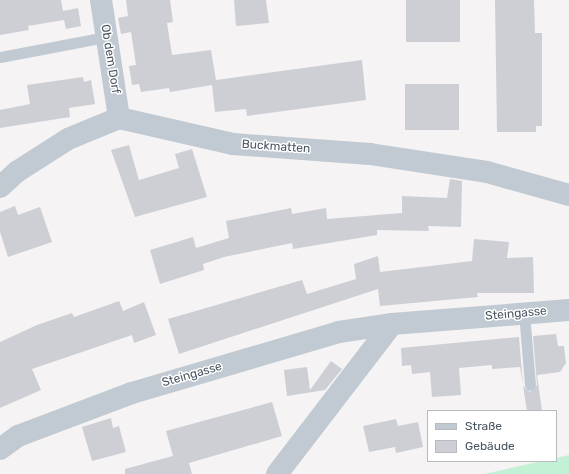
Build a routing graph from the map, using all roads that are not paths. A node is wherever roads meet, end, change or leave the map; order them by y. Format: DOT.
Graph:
graph roads {
  1 [pos="101,0"];
  2 [pos="106,37"];
  3 [pos="0,57"];
  4 [pos="119,118"];
  5 [pos="0,187"];
  6 [pos="569,195"];
  7 [pos="569,310"];
  8 [pos="524,313"];
  9 [pos="392,324"];
  10 [pos="530,385"];
  11 [pos="0,449"];
  12 [pos="277,474"];
  1 -- 2 [label="street, Ob dem Dorf"];
  2 -- 3 [label="lane"];
  2 -- 4 [label="street, Ob dem Dorf"];
  4 -- 5 [label="street"];
  4 -- 6 [label="street, Buckmatten"];
  7 -- 8 [label="street, Steingasse"];
  8 -- 9 [label="street, Steingasse"];
  8 -- 10 [label="lane"];
  9 -- 11 [label="street, Steingasse"];
  9 -- 12 [label="street"];
}
